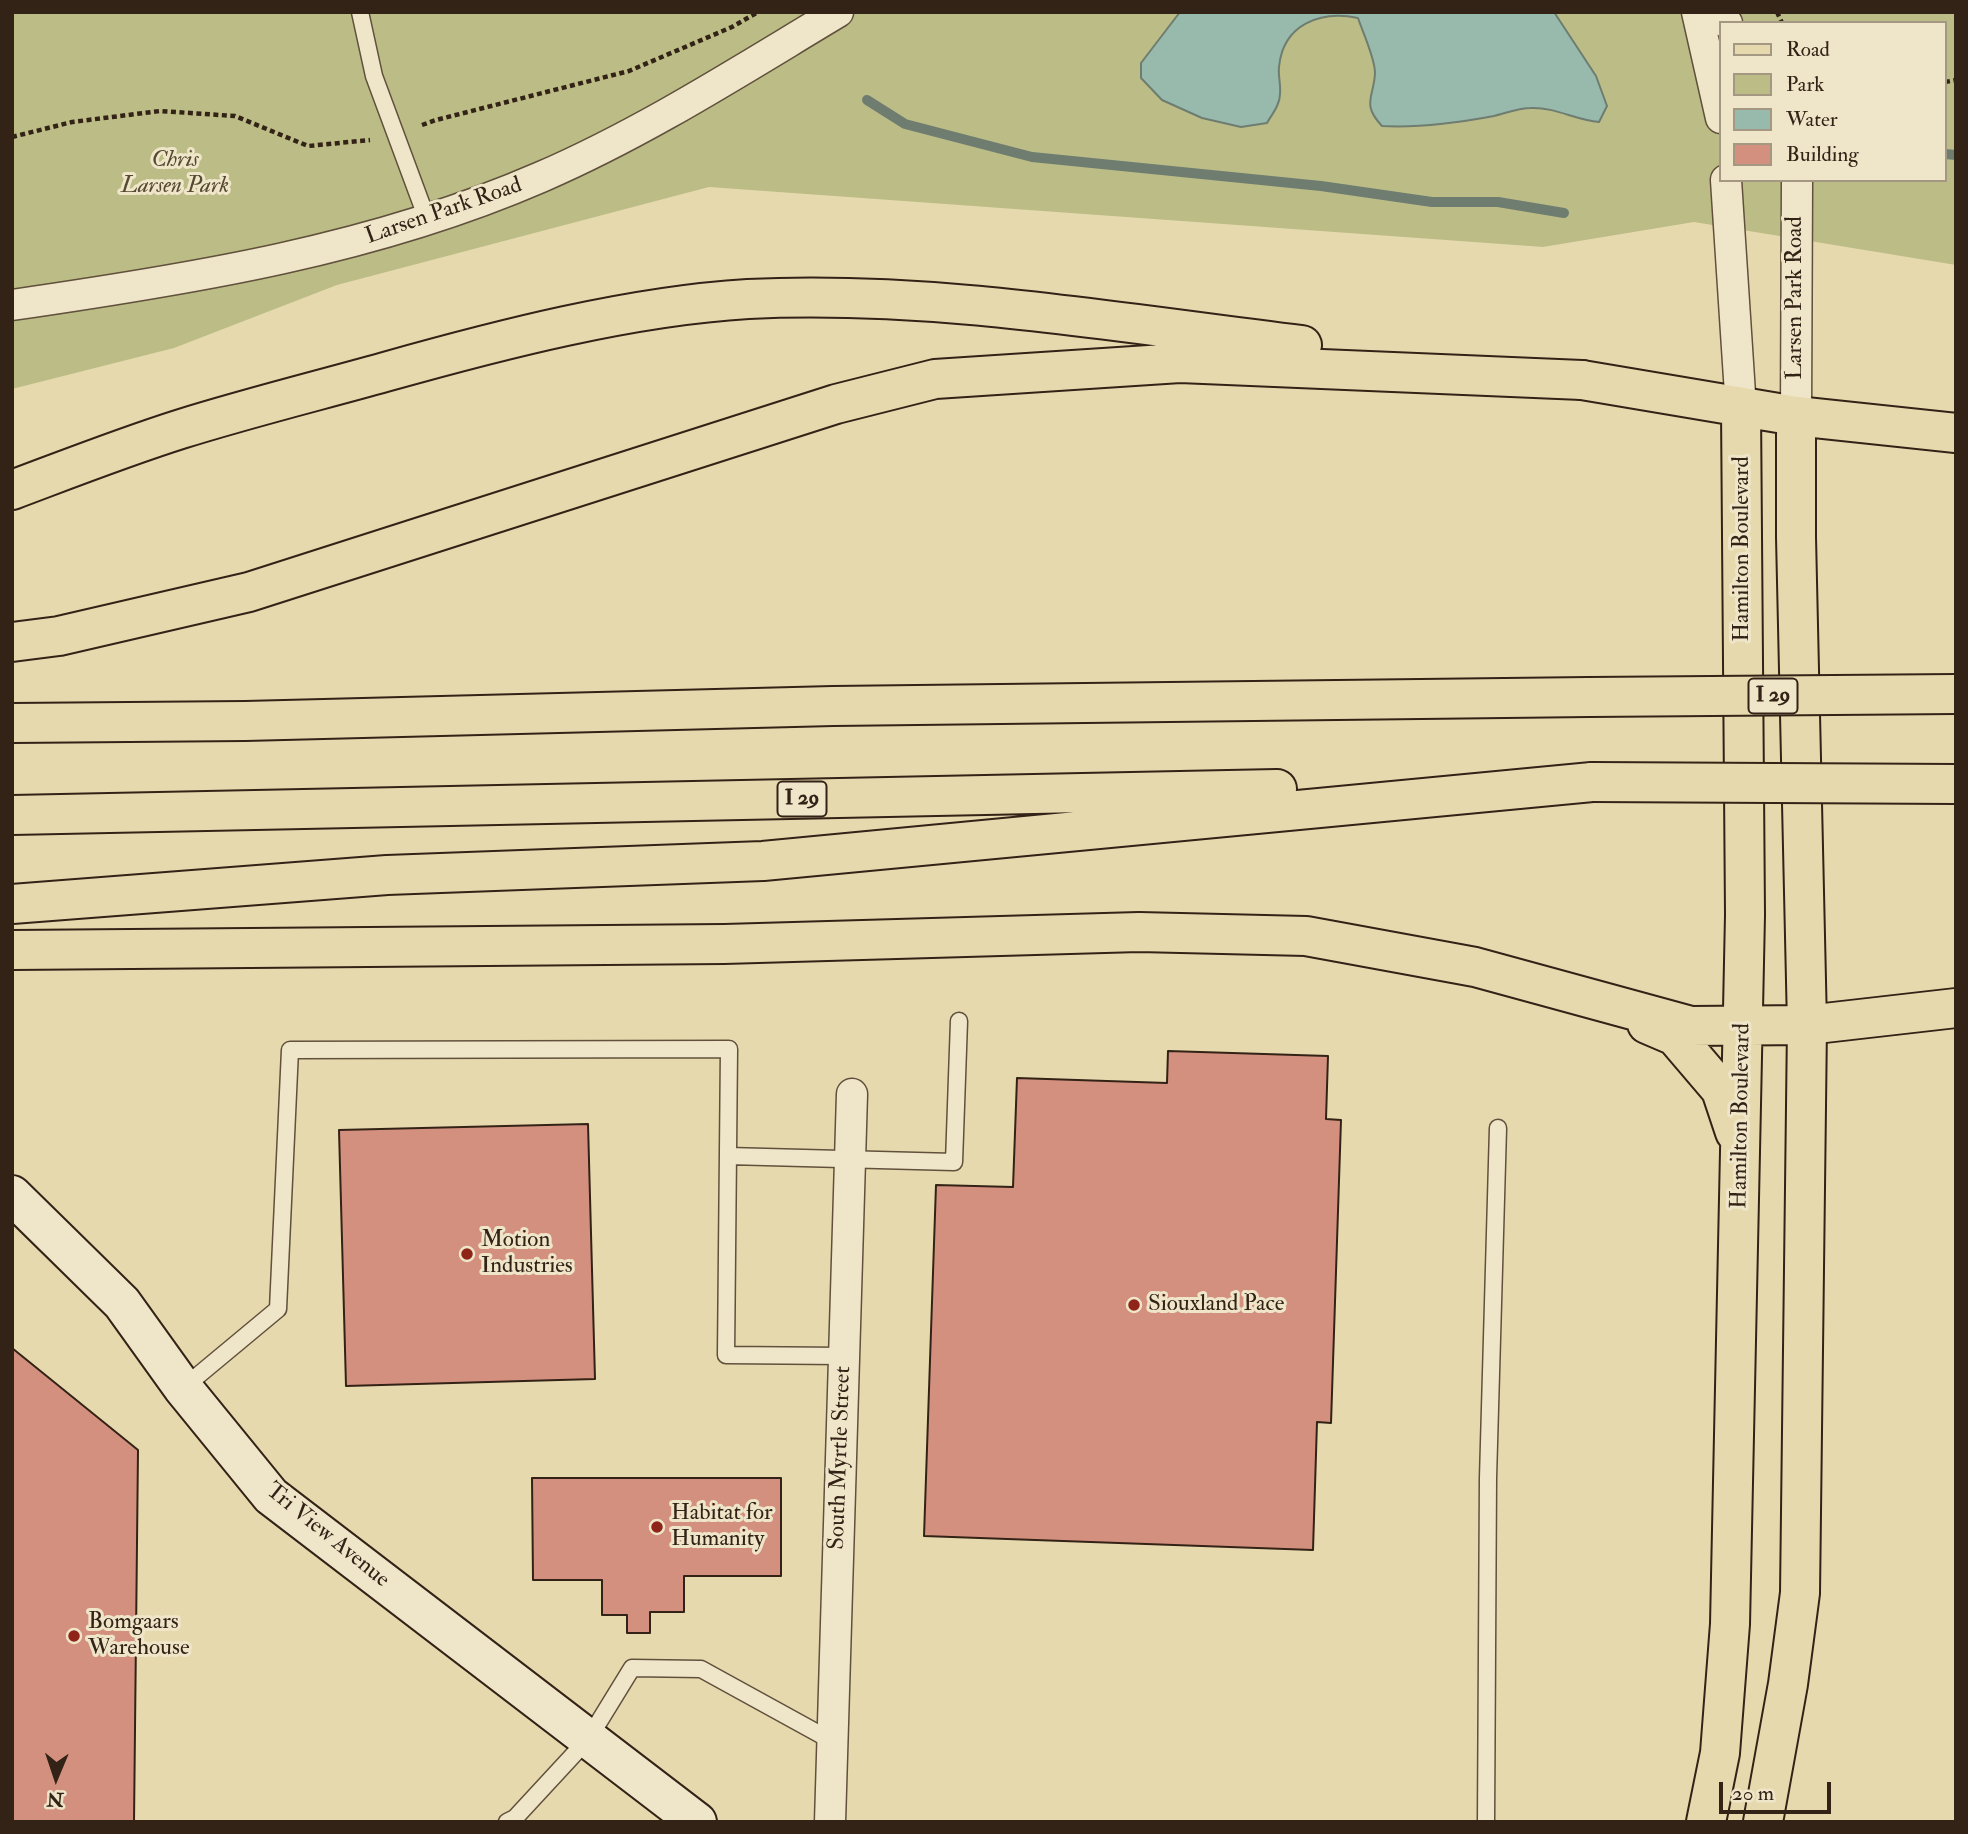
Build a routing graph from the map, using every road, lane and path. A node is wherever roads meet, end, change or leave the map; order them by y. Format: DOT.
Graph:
graph roads {
  1 [pos="360,12"];
  2 [pos="838,12"];
  3 [pos="1697,12"];
  4 [pos="1720,114"];
  5 [pos="1726,182"];
  6 [pos="1797,182"];
  7 [pos="427,219"];
  8 [pos="12,305"];
  9 [pos="1581,380"];
  10 [pos="1741,409"];
  11 [pos="1796,416"];
  12 [pos="1956,433"];
  13 [pos="12,490"];
  14 [pos="12,642"];
  15 [pos="1956,694"];
  16 [pos="12,723"];
  17 [pos="1592,782"];
  18 [pos="1956,784"];
  19 [pos="12,815"];
  20 [pos="12,904"];
  21 [pos="12,950"];
  22 [pos="1587,998"];
  23 [pos="1956,1008"];
  24 [pos="958,1021"];
  25 [pos="1807,1025"];
  26 [pos="1743,1027"];
  27 [pos="852,1094"];
  28 [pos="1498,1128"];
  29 [pos="1741,1154"];
  30 [pos="729,1156"];
  31 [pos="850,1161"];
  32 [pos="12,1195"];
  33 [pos="844,1356"];
  34 [pos="183,1388"];
  35 [pos="589,1738"];
  36 [pos="832,1741"];
  37 [pos="507,1822"];
  38 [pos="697,1822"];
  39 [pos="830,1822"];
  40 [pos="1486,1822"];
  41 [pos="1706,1822"];
  42 [pos="1763,1822"];
  1 -- 7 [label="lane"];
  2 -- 7 [label="street, Larsen Park Road"];
  3 -- 4 [label="street"];
  5 -- 10 [label="street"];
  6 -- 11 [label="street, Larsen Park Road"];
  7 -- 8 [label="street, Larsen Park Road"];
  9 -- 10 [label="main road"];
  9 -- 13 [label="main road"];
  9 -- 14 [label="main road"];
  10 -- 11 [label="main road"];
  10 -- 26 [label="main road, Hamilton Boulevard"];
  11 -- 12 [label="main road"];
  11 -- 25 [label="main road"];
  15 -- 16 [label="main road, I 29, bridge"];
  17 -- 18 [label="main road, I 29, bridge"];
  17 -- 19 [label="main road, I 29"];
  17 -- 20 [label="main road"];
  21 -- 22 [label="main road"];
  22 -- 26 [label="main road"];
  22 -- 29 [label="main road"];
  23 -- 25 [label="main road"];
  24 -- 31 [label="lane"];
  25 -- 26 [label="main road"];
  25 -- 42 [label="main road"];
  26 -- 29 [label="main road, Hamilton Boulevard"];
  27 -- 31 [label="street, South Myrtle Street"];
  28 -- 40 [label="lane"];
  29 -- 41 [label="main road, Hamilton Boulevard"];
  30 -- 31 [label="lane"];
  30 -- 33 [label="lane"];
  30 -- 34 [label="lane"];
  31 -- 33 [label="street, South Myrtle Street"];
  32 -- 34 [label="street, Tri View Avenue"];
  33 -- 36 [label="street, South Myrtle Street"];
  34 -- 35 [label="street, Tri View Avenue"];
  35 -- 36 [label="lane"];
  35 -- 37 [label="lane"];
  35 -- 38 [label="street, Tri View Avenue"];
  36 -- 39 [label="street, South Myrtle Street"];
}
